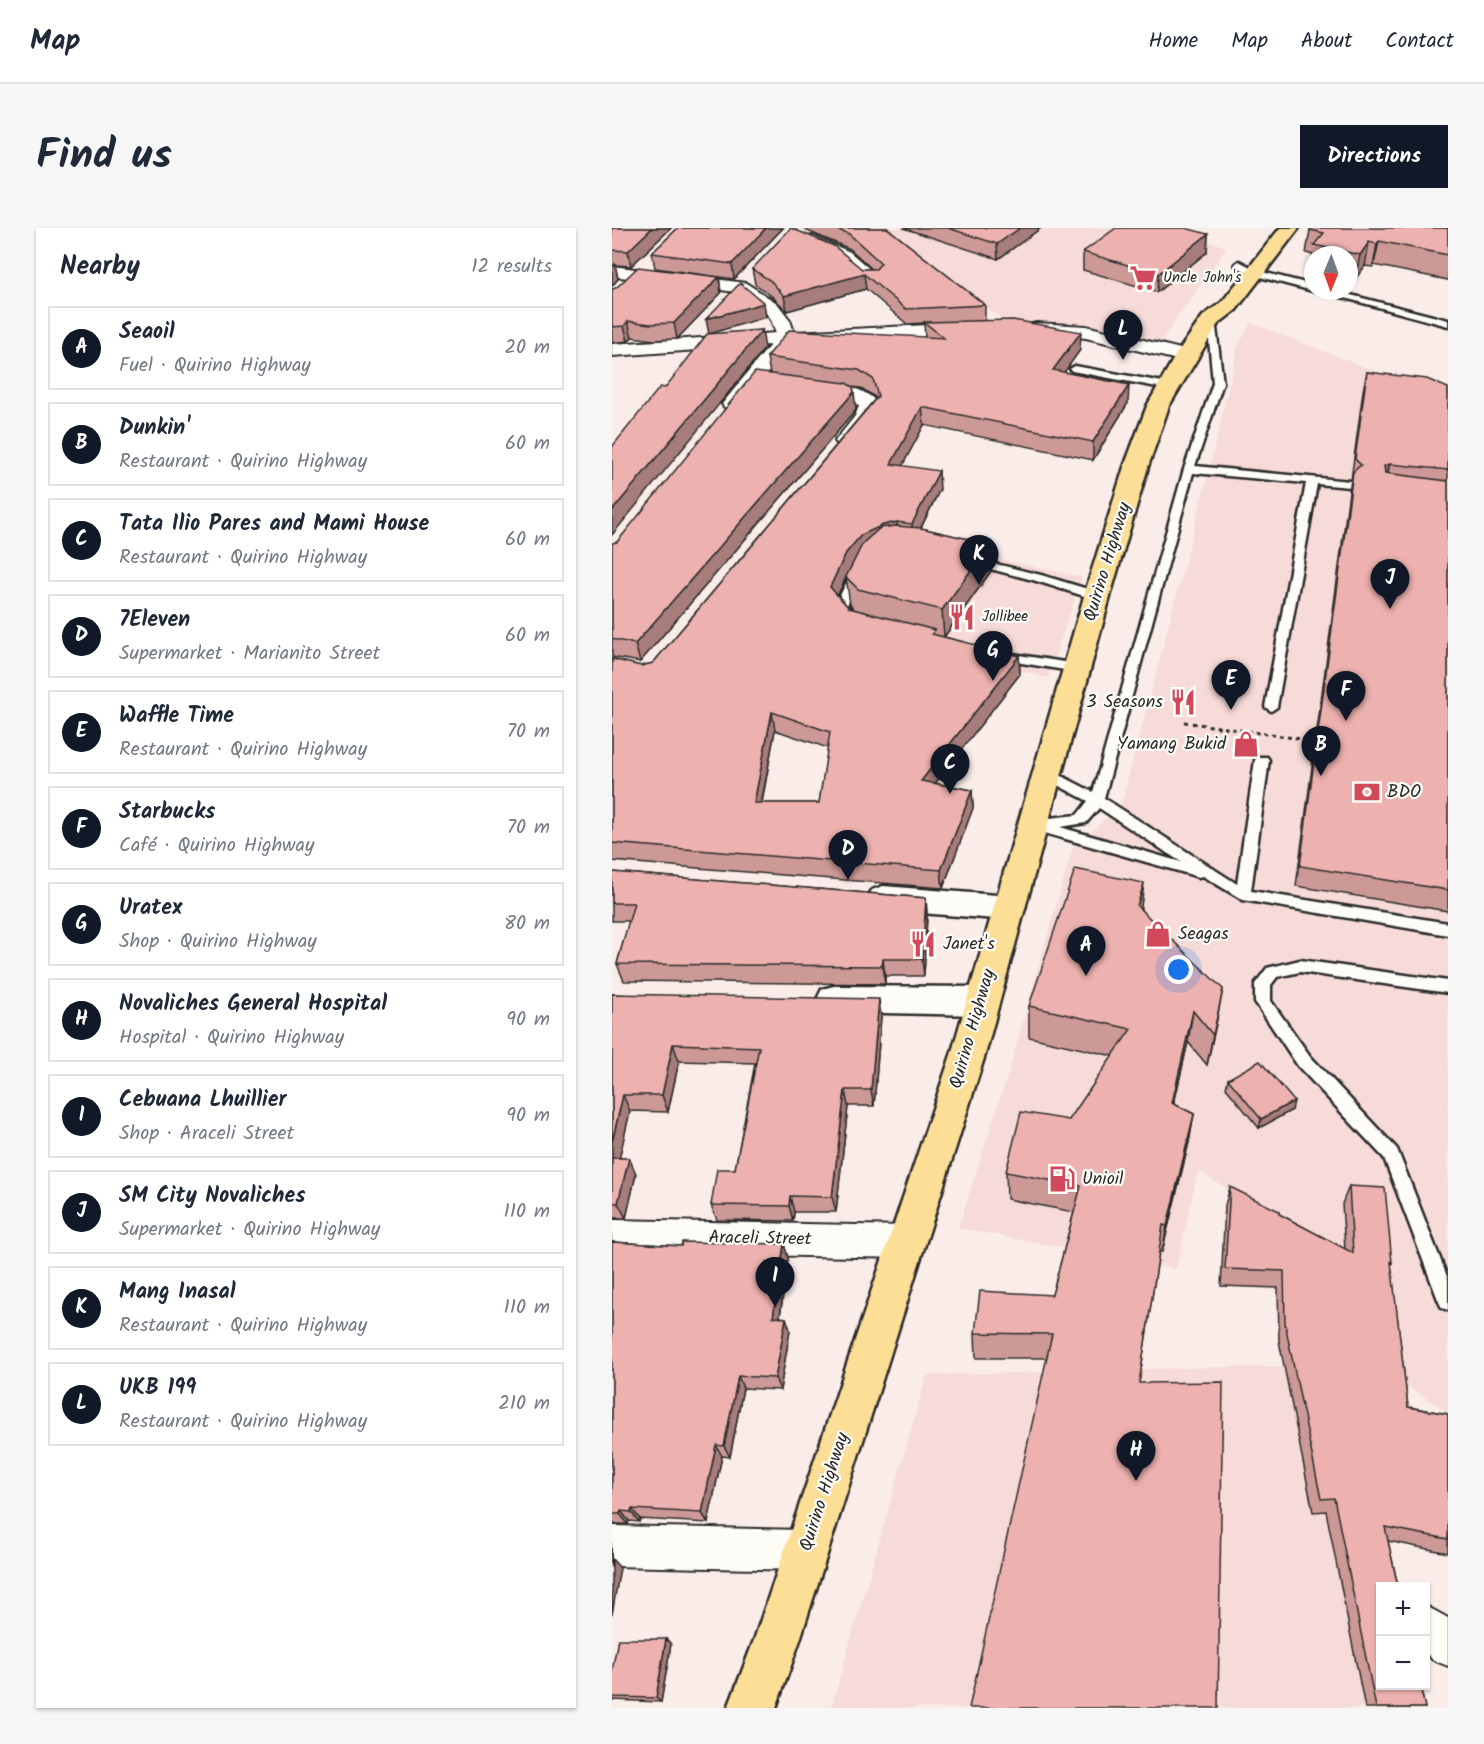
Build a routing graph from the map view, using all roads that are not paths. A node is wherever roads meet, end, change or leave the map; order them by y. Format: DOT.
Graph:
graph roads {
  1 [pos="1268,228"];
  2 [pos="1290,228"];
  3 [pos="801,237"];
  4 [pos="652,258"];
  5 [pos="1247,269"];
  6 [pos="612,271"];
  7 [pos="754,272"];
  8 [pos="636,274"];
  9 [pos="871,278"];
  10 [pos="1304,285"];
  11 [pos="740,287"];
  12 [pos="620,290"];
  13 [pos="1358,300"];
  14 [pos="724,304"];
  15 [pos="1210,320"];
  16 [pos="1448,323"];
  17 [pos="982,329"];
  18 [pos="1017,329"];
  19 [pos="699,330"];
  20 [pos="786,338"];
  21 [pos="683,347"];
  22 [pos="612,350"];
  23 [pos="1186,356"];
  24 [pos="1075,369"];
  25 [pos="751,380"];
  26 [pos="774,383"];
  27 [pos="796,386"];
  28 [pos="1168,386"];
  29 [pos="722,417"];
  30 [pos="828,461"];
  31 [pos="1189,469"];
  32 [pos="1312,481"];
  33 [pos="1350,484"];
  34 [pos="958,558"];
  35 [pos="863,563"];
  36 [pos="1097,596"];
  37 [pos="866,624"];
  38 [pos="989,653"];
  39 [pos="1077,668"];
  40 [pos="1271,706"];
  41 [pos="1262,760"];
  42 [pos="1047,774"];
  43 [pos="1097,800"];
  44 [pos="1031,825"];
  45 [pos="1216,877"];
  46 [pos="1243,895"];
  47 [pos="857,896"];
  48 [pos="1009,908"];
  49 [pos="1448,929"];
  50 [pos="1448,987"];
  51 [pos="803,999"];
  52 [pos="982,1001"];
  53 [pos="612,1236"];
  54 [pos="907,1242"];
  55 [pos="1448,1302"];
  56 [pos="612,1546"];
  57 [pos="806,1550"];
  58 [pos="1430,1631"];
  59 [pos="1448,1645"];
  60 [pos="753,1708"];
  1 -- 5 [label="main road, Quirino Highway"];
  2 -- 5 [label="main road, Quirino Highway"];
  3 -- 9 [label="street"];
  4 -- 8 [label="street"];
  5 -- 10 [label="lane"];
  5 -- 15 [label="main road, Quirino Highway"];
  6 -- 8 [label="street"];
  7 -- 11 [label="street"];
  8 -- 11 [label="street"];
  8 -- 12 [label="street"];
  11 -- 14 [label="street"];
  11 -- 20 [label="street"];
  13 -- 16 [label="lane"];
  15 -- 23 [label="main road, Quirino Highway"];
  15 -- 31 [label="lane"];
  17 -- 20 [label="street"];
  18 -- 23 [label="street"];
  19 -- 21 [label="street"];
  20 -- 21 [label="street"];
  20 -- 25 [label="street"];
  21 -- 22 [label="street"];
  23 -- 28 [label="main road, Quirino Highway"];
  24 -- 28 [label="lane"];
  25 -- 26 [label="street"];
  25 -- 29 [label="street"];
  27 -- 30 [label="street"];
  28 -- 36 [label="main road, Quirino Highway"];
  31 -- 32 [label="lane"];
  31 -- 43 [label="lane"];
  32 -- 33 [label="lane"];
  32 -- 40 [label="lane"];
  34 -- 36 [label="lane"];
  35 -- 37 [label="lane"];
  36 -- 39 [label="main road, Quirino Highway"];
  38 -- 39 [label="lane"];
  39 -- 42 [label="main road, Quirino Highway"];
  41 -- 46 [label="lane"];
  42 -- 43 [label="lane"];
  42 -- 44 [label="main road, Quirino Highway"];
  43 -- 44 [label="lane"];
  43 -- 45 [label="lane"];
  44 -- 45 [label="lane"];
  44 -- 48 [label="main road, Quirino Highway"];
  45 -- 46 [label="lane"];
  46 -- 49 [label="lane"];
  47 -- 48 [label="street"];
  48 -- 52 [label="main road, Quirino Highway"];
  50 -- 55 [label="lane"];
  51 -- 52 [label="street"];
  52 -- 54 [label="main road, Quirino Highway"];
  53 -- 54 [label="street, Araceli Street"];
  54 -- 57 [label="main road, Quirino Highway"];
  56 -- 57 [label="street"];
  57 -- 60 [label="main road, Quirino Highway"];
  58 -- 59 [label="street"];
}
